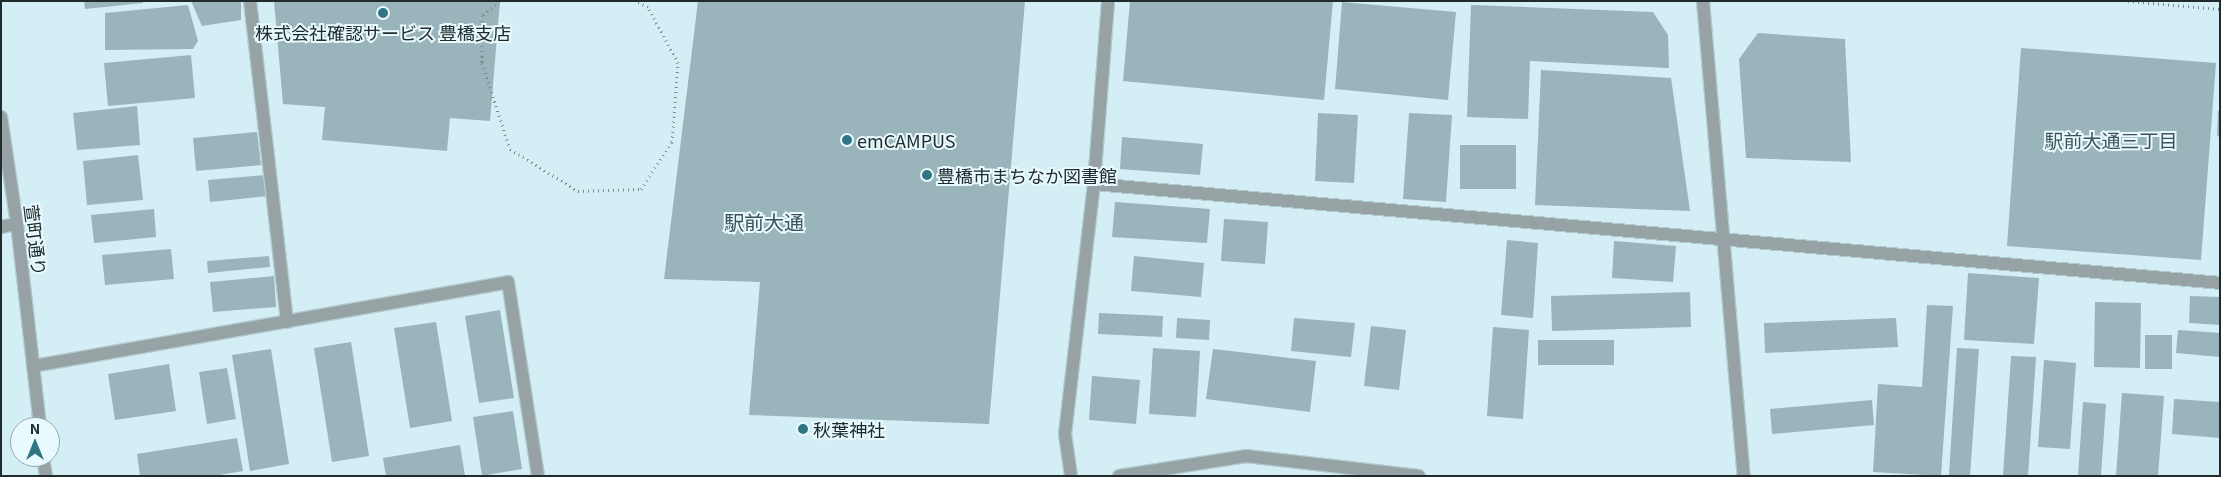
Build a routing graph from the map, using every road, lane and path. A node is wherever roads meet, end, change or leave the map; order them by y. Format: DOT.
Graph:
graph roads {
  1 [pos="250,1"];
  2 [pos="499,1"];
  3 [pos="636,1"];
  4 [pos="1108,1"];
  5 [pos="1703,1"];
  6 [pos="2128,1"];
  7 [pos="2220,9"];
  8 [pos="1,117"];
  9 [pos="1094,184"];
  10 [pos="17,224"];
  11 [pos="1,227"];
  12 [pos="1723,239"];
  13 [pos="2220,284"];
  14 [pos="286,322"];
  15 [pos="33,366"];
  16 [pos="39,417"];
  17 [pos="538,476"];
  18 [pos="1071,476"];
  19 [pos="1119,476"];
  20 [pos="1418,476"];
  21 [pos="1744,476"];
  1 -- 14 [label="street"];
  2 -- 3 [label="path"];
  4 -- 9 [label="street"];
  5 -- 12 [label="street"];
  6 -- 7 [label="path"];
  8 -- 10 [label="street, 萱町通り"];
  9 -- 12 [label="street"];
  9 -- 18 [label="street"];
  10 -- 11 [label="street"];
  10 -- 15 [label="street, 萱町通り"];
  12 -- 13 [label="street"];
  12 -- 21 [label="street"];
  14 -- 15 [label="street"];
  14 -- 17 [label="street"];
  15 -- 16 [label="street, 萱町通り"];
  19 -- 20 [label="street"];
}
